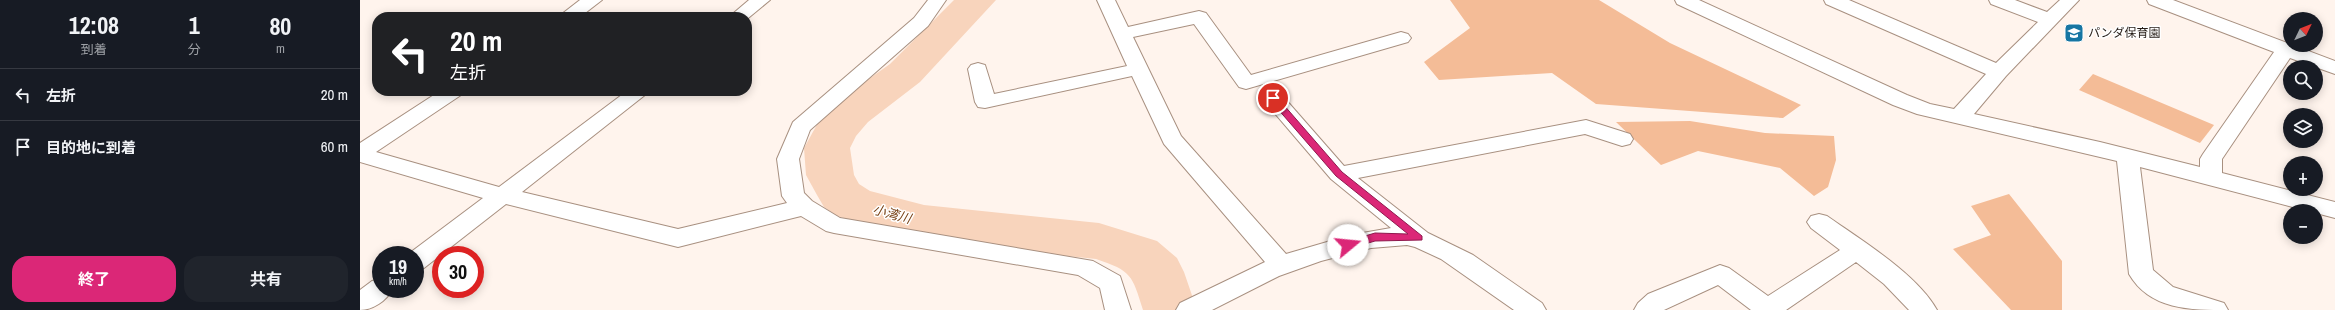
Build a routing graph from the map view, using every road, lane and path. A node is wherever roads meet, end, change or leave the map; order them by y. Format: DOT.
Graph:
graph roads {
  1 [pos="593,0"];
  2 [pos="761,0"];
  3 [pos="937,0"];
  4 [pos="1106,0"];
  5 [pos="1684,0"];
  6 [pos="1833,0"];
  7 [pos="1998,0"];
  8 [pos="2070,0"];
  9 [pos="2156,0"];
  10 [pos="2183,4"];
  11 [pos="575,12"];
  12 [pos="745,12"];
  13 [pos="2050,20"];
  14 [pos="1122,34"];
  15 [pos="1401,38"];
  16 [pos="2283,48"];
  17 [pos="2284,52"];
  18 [pos="2294,52"];
  19 [pos="978,68"];
  20 [pos="2335,68"];
  21 [pos="1139,69"];
  22 [pos="1999,72"];
  23 [pos="447,96"];
  24 [pos="633,96"];
  25 [pos="1273,98"];
  26 [pos="1960,116"];
  27 [pos="1622,139"];
  28 [pos="360,154"];
  29 [pos="2128,157"];
  30 [pos="1339,174"];
  31 [pos="2211,178"];
  32 [pos="502,195"];
  33 [pos="804,207"];
  34 [pos="2335,210"];
  35 [pos="1818,222"];
  36 [pos="1419,238"];
  37 [pos="1857,250"];
  38 [pos="424,255"];
  39 [pos="1282,265"];
  40 [pos="372,295"];
  41 [pos="360,304"];
  42 [pos="1194,308"];
  43 [pos="1118,310"];
  44 [pos="1533,310"];
  45 [pos="1647,310"];
  46 [pos="1924,310"];
  47 [pos="2215,310"];
  1 -- 11 [label="street"];
  2 -- 12 [label="street"];
  3 -- 33 [label="street"];
  4 -- 14 [label="street"];
  5 -- 26 [label="street"];
  6 -- 22 [label="street"];
  7 -- 13 [label="street"];
  8 -- 13 [label="street"];
  9 -- 10 [label="street"];
  10 -- 16 [label="street"];
  13 -- 22 [label="street"];
  14 -- 15 [label="street"];
  14 -- 21 [label="street"];
  17 -- 31 [label="street"];
  18 -- 20 [label="street"];
  19 -- 21 [label="street"];
  21 -- 39 [label="street"];
  22 -- 26 [label="street"];
  23 -- 28 [label="street"];
  24 -- 32 [label="street"];
  25 -- 30 [label="street"];
  26 -- 29 [label="street"];
  27 -- 30 [label="street"];
  28 -- 32 [label="street"];
  29 -- 31 [label="street"];
  29 -- 47 [label="street"];
  30 -- 36 [label="street"];
  31 -- 34 [label="street"];
  32 -- 33 [label="street"];
  32 -- 38 [label="street"];
  33 -- 43 [label="street"];
  35 -- 37 [label="street"];
  36 -- 39 [label="street"];
  36 -- 44 [label="street"];
  37 -- 45 [label="street"];
  37 -- 46 [label="street"];
  39 -- 42 [label="street"];
  40 -- 41 [label="street"];
}
